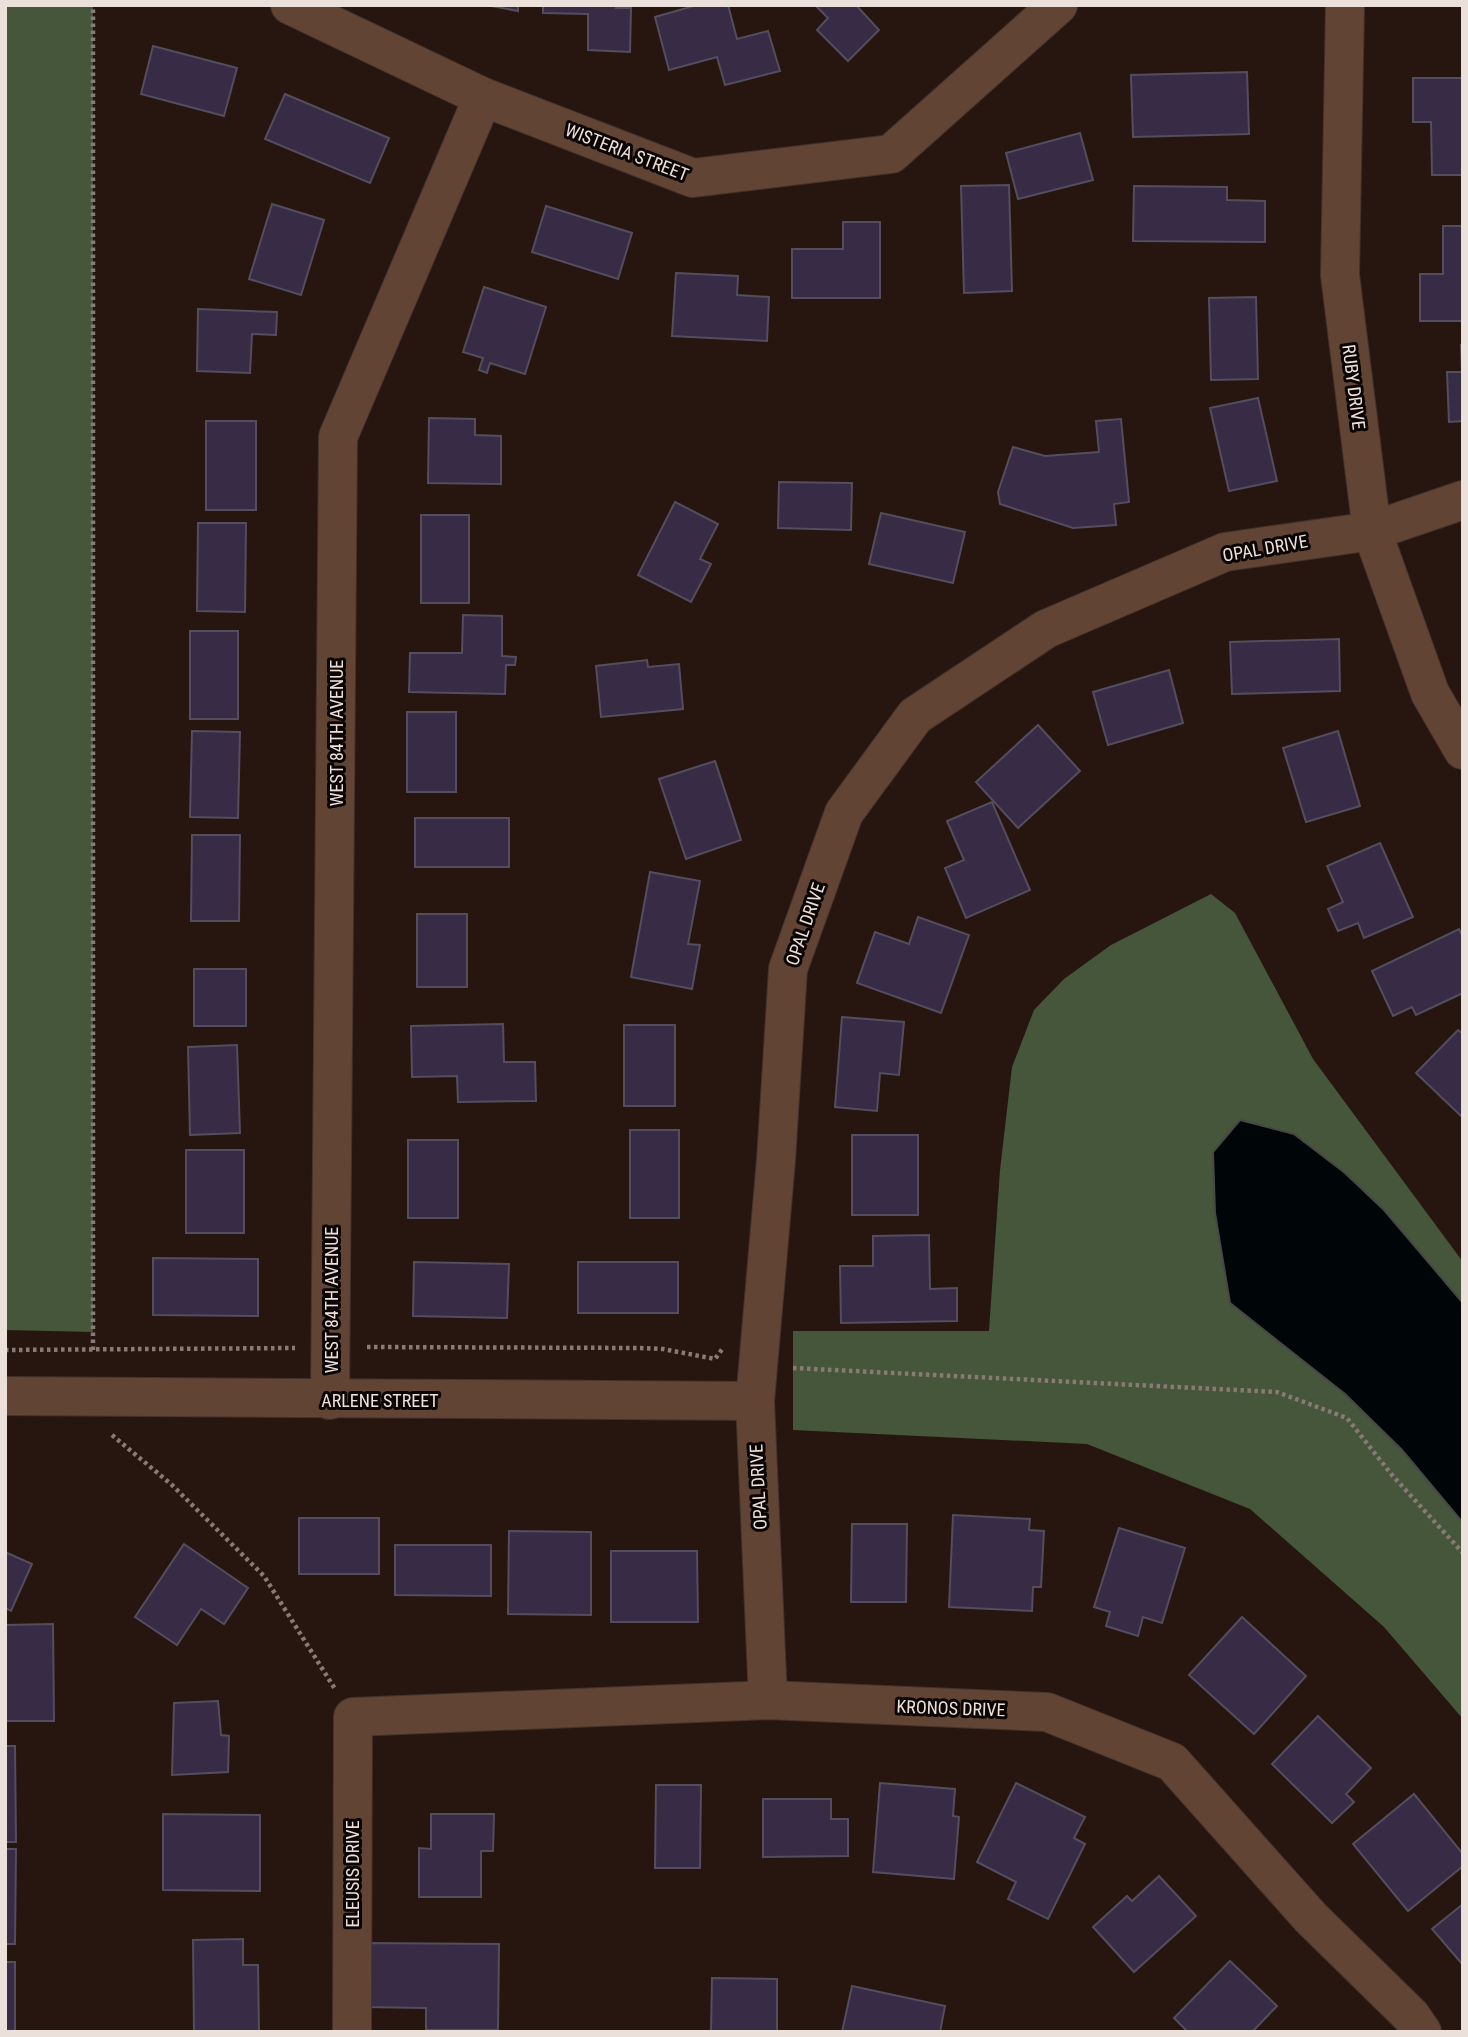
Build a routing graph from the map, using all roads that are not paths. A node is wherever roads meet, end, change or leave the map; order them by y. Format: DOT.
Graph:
graph roads {
  1 [pos="290,5"];
  2 [pos="1058,5"];
  3 [pos="1345,5"];
  4 [pos="483,97"];
  5 [pos="1463,500"];
  6 [pos="1372,531"];
  7 [pos="1463,750"];
  8 [pos="5,1396"];
  9 [pos="330,1400"];
  10 [pos="755,1401"];
  11 [pos="768,1700"];
  12 [pos="353,1717"];
  13 [pos="352,2032"];
  14 [pos="1422,2032"];
  1 -- 4 [label="street, WISTERIA STREET"];
  2 -- 4 [label="street, WISTERIA STREET"];
  3 -- 6 [label="street, RUBY DRIVE"];
  4 -- 9 [label="street, WEST 84TH AVENUE"];
  5 -- 6 [label="street, OPAL DRIVE"];
  6 -- 7 [label="street, RUBY DRIVE"];
  6 -- 10 [label="street, OPAL DRIVE"];
  8 -- 9 [label="street, ARLENE STREET"];
  9 -- 10 [label="street, ARLENE STREET"];
  10 -- 11 [label="street, OPAL DRIVE"];
  11 -- 12 [label="street, KRONOS DRIVE"];
  11 -- 14 [label="street, KRONOS DRIVE"];
  12 -- 13 [label="street, ELEUSIS DRIVE"];
}
